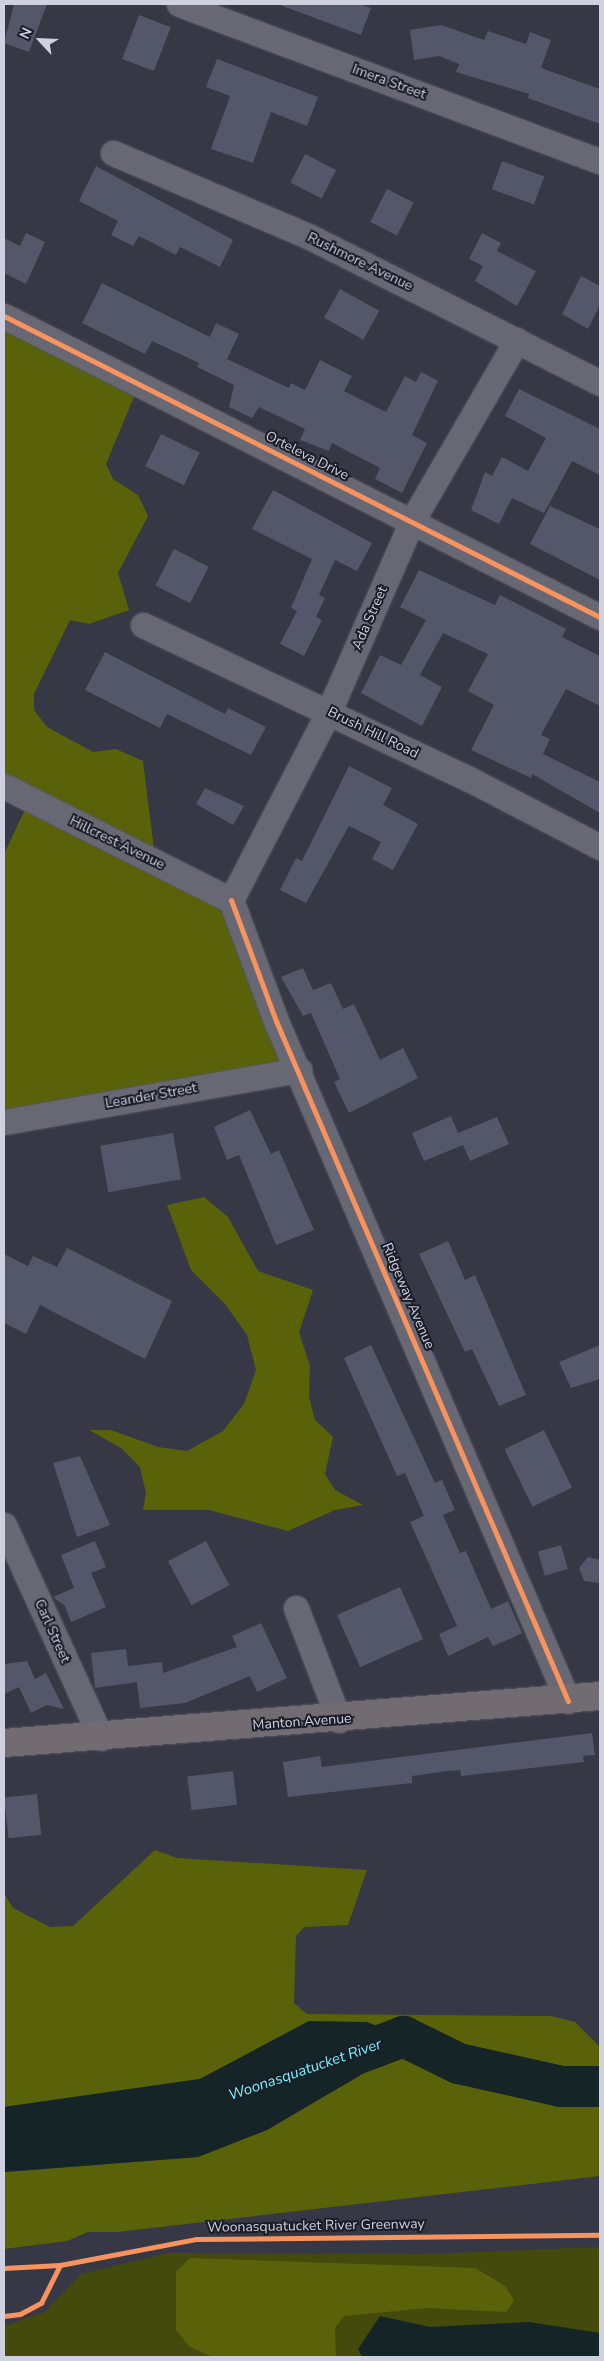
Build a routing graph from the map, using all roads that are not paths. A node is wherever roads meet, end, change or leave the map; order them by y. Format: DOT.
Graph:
graph roads {
  1 [pos="179,4"];
  2 [pos="204,8"];
  3 [pos="114,153"];
  4 [pos="600,161"];
  5 [pos="4,316"];
  6 [pos="517,340"];
  7 [pos="600,383"];
  8 [pos="412,521"];
  9 [pos="600,617"];
  10 [pos="144,625"];
  11 [pos="329,711"];
  12 [pos="4,786"];
  13 [pos="600,847"];
  14 [pos="231,900"];
  15 [pos="299,1070"];
  16 [pos="4,1122"];
  17 [pos="4,1525"];
  18 [pos="296,1608"];
  19 [pos="600,1696"];
  20 [pos="568,1701"];
  21 [pos="339,1720"];
  22 [pos="100,1738"];
  23 [pos="4,1743"];
  1 -- 2 [label="street, Imera Street"];
  2 -- 4 [label="street, Imera Street"];
  3 -- 6 [label="street, Rushmore Avenue"];
  5 -- 8 [label="street, Orteleva Drive"];
  6 -- 7 [label="street, Rushmore Avenue"];
  6 -- 8 [label="street, Ada Street"];
  8 -- 9 [label="street, Orteleva Drive"];
  8 -- 11 [label="street, Ada Street"];
  10 -- 11 [label="street, Brush Hill Road"];
  11 -- 13 [label="street, Brush Hill Road"];
  11 -- 14 [label="street, Ada Street"];
  12 -- 14 [label="street, Hillcrest Avenue"];
  14 -- 15 [label="street, Ridgeway Avenue"];
  15 -- 16 [label="street, Leander Street"];
  15 -- 20 [label="street, Ridgeway Avenue"];
  17 -- 22 [label="street, Carl Street"];
  18 -- 21 [label="street"];
  19 -- 20 [label="main road, Manton Avenue"];
  20 -- 21 [label="main road, Manton Avenue"];
  21 -- 22 [label="main road, Manton Avenue"];
  22 -- 23 [label="main road, Manton Avenue"];
}
